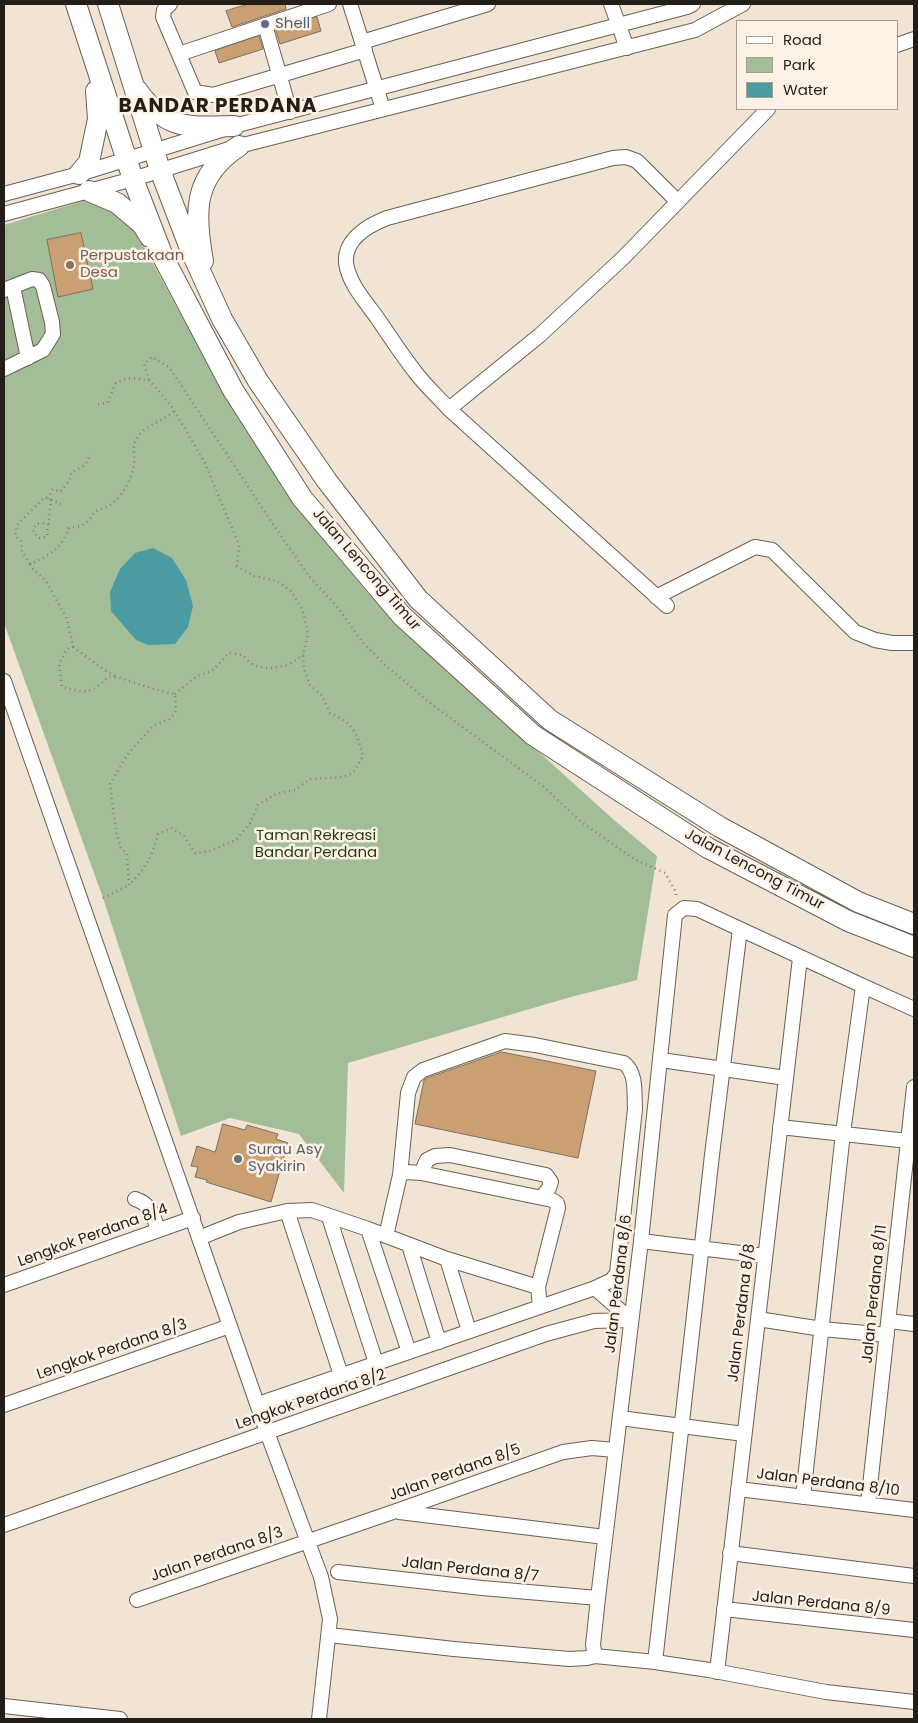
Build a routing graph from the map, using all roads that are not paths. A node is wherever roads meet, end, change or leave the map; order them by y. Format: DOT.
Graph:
graph roads {
  1 [pos="76,4"];
  2 [pos="108,4"];
  3 [pos="170,4"];
  4 [pos="329,4"];
  5 [pos="350,4"];
  6 [pos="488,4"];
  7 [pos="611,4"];
  8 [pos="693,4"];
  9 [pos="743,4"];
  10 [pos="265,25"];
  11 [pos="618,25"];
  12 [pos="914,39"];
  13 [pos="898,45"];
  14 [pos="363,46"];
  15 [pos="626,48"];
  16 [pos="179,54"];
  17 [pos="92,55"];
  18 [pos="128,68"];
  19 [pos="280,75"];
  20 [pos="377,89"];
  21 [pos="383,109"];
  22 [pos="767,110"];
  23 [pos="290,112"];
  24 [pos="234,126"];
  25 [pos="238,146"];
  26 [pos="153,151"];
  27 [pos="127,160"];
  28 [pos="160,170"];
  29 [pos="133,178"];
  30 [pos="84,182"];
  31 [pos="4,194"];
  32 [pos="678,201"];
  33 [pos="4,214"];
  34 [pos="164,259"];
  35 [pos="8,288"];
  36 [pos="222,318"];
  37 [pos="28,358"];
  38 [pos="4,369"];
  39 [pos="449,409"];
  40 [pos="656,597"];
  41 [pos="667,606"];
  42 [pos="914,643"];
  43 [pos="4,681"];
  44 [pos="914,924"];
  45 [pos="740,929"];
  46 [pos="914,947"];
  47 [pos="800,958"];
  48 [pos="862,986"];
  49 [pos="914,1009"];
  50 [pos="660,1060"];
  51 [pos="722,1068"];
  52 [pos="786,1078"];
  53 [pos="914,1087"];
  54 [pos="780,1127"];
  55 [pos="844,1133"];
  56 [pos="908,1141"];
  57 [pos="909,1168"];
  58 [pos="421,1173"];
  59 [pos="400,1175"];
  60 [pos="542,1197"];
  61 [pos="135,1199"];
  62 [pos="287,1211"];
  63 [pos="329,1217"];
  64 [pos="192,1218"];
  65 [pos="368,1229"];
  66 [pos="158,1230"];
  67 [pos="386,1236"];
  68 [pos="200,1238"];
  69 [pos="641,1241"];
  70 [pos="409,1246"];
  71 [pos="702,1248"];
  72 [pos="765,1256"];
  73 [pos="447,1260"];
  74 [pos="4,1285"];
  75 [pos="538,1287"];
  76 [pos="595,1288"];
  77 [pos="540,1306"];
  78 [pos="631,1320"];
  79 [pos="758,1320"];
  80 [pos="914,1324"];
  81 [pos="230,1326"];
  82 [pos="822,1328"];
  83 [pos="888,1328"];
  84 [pos="469,1331"];
  85 [pos="439,1342"];
  86 [pos="409,1352"];
  87 [pos="376,1363"];
  88 [pos="342,1375"];
  89 [pos="258,1404"];
  90 [pos="4,1405"];
  91 [pos="620,1418"];
  92 [pos="681,1426"];
  93 [pos="267,1432"];
  94 [pos="744,1434"];
  95 [pos="615,1450"];
  96 [pos="738,1489"];
  97 [pos="803,1497"];
  98 [pos="868,1504"];
  99 [pos="914,1510"];
  100 [pos="396,1511"];
  101 [pos="4,1525"];
  102 [pos="605,1537"];
  103 [pos="308,1541"];
  104 [pos="730,1553"];
  105 [pos="338,1572"];
  106 [pos="914,1576"];
  107 [pos="598,1598"];
  108 [pos="137,1600"];
  109 [pos="724,1609"];
  110 [pos="914,1630"];
  111 [pos="329,1635"];
  112 [pos="595,1656"];
  113 [pos="655,1662"];
  114 [pos="717,1672"];
  115 [pos="914,1699"];
  116 [pos="4,1706"];
  117 [pos="92,1718"];
  118 [pos="120,1719"];
  119 [pos="319,1719"];
  1 -- 17 [label="highway, Jalan Lencong Timur"];
  2 -- 18 [label="highway, Jalan Lencong Timur"];
  3 -- 16 [label="street"];
  4 -- 10 [label="street"];
  5 -- 14 [label="street"];
  6 -- 14 [label="street"];
  7 -- 11 [label="street"];
  8 -- 11 [label="street"];
  9 -- 15 [label="street"];
  10 -- 16 [label="street"];
  10 -- 19 [label="street"];
  11 -- 15 [label="street"];
  11 -- 20 [label="street"];
  12 -- 13 [label="street"];
  14 -- 19 [label="street"];
  14 -- 20 [label="street"];
  15 -- 21 [label="street"];
  16 -- 19 [label="street"];
  17 -- 27 [label="highway, Jalan Lencong Timur"];
  17 -- 30 [label="highway"];
  18 -- 24 [label="highway"];
  18 -- 26 [label="highway, Jalan Lencong Timur"];
  19 -- 23 [label="street"];
  20 -- 21 [label="street"];
  20 -- 23 [label="street"];
  21 -- 25 [label="street"];
  22 -- 32 [label="street"];
  23 -- 24 [label="street"];
  24 -- 26 [label="street"];
  25 -- 28 [label="street"];
  25 -- 36 [label="highway"];
  26 -- 27 [label="street"];
  26 -- 28 [label="highway, Jalan Lencong Timur"];
  27 -- 29 [label="highway, Jalan Lencong Timur"];
  27 -- 30 [label="street"];
  28 -- 29 [label="street"];
  28 -- 36 [label="highway, Jalan Lencong Timur"];
  29 -- 30 [label="street"];
  29 -- 34 [label="highway, Jalan Lencong Timur"];
  30 -- 31 [label="street"];
  30 -- 33 [label="street"];
  30 -- 34 [label="highway"];
  32 -- 39 [label="street"];
  32 -- 39 [label="street"];
  34 -- 46 [label="highway, Jalan Lencong Timur"];
  35 -- 37 [label="street"];
  35 -- 37 [label="street"];
  36 -- 44 [label="highway, Jalan Lencong Timur"];
  37 -- 38 [label="street"];
  39 -- 40 [label="street"];
  40 -- 41 [label="street"];
  40 -- 42 [label="street"];
  43 -- 64 [label="street"];
  45 -- 47 [label="street"];
  45 -- 50 [label="street, Jalan Perdana 8/6"];
  45 -- 51 [label="street"];
  47 -- 48 [label="street"];
  47 -- 52 [label="street, Jalan Perdana 8/8"];
  48 -- 49 [label="street"];
  48 -- 55 [label="street"];
  50 -- 51 [label="street"];
  50 -- 69 [label="street, Jalan Perdana 8/6"];
  51 -- 52 [label="street"];
  51 -- 71 [label="street"];
  52 -- 54 [label="street, Jalan Perdana 8/8"];
  53 -- 56 [label="street, Jalan Perdana 8/11"];
  54 -- 55 [label="street"];
  54 -- 72 [label="street, Jalan Perdana 8/8"];
  55 -- 56 [label="street"];
  55 -- 82 [label="street"];
  56 -- 57 [label="street, Jalan Perdana 8/11"];
  57 -- 83 [label="street, Jalan Perdana 8/11"];
  58 -- 59 [label="street"];
  58 -- 60 [label="street"];
  58 -- 60 [label="street"];
  59 -- 67 [label="street"];
  59 -- 76 [label="street"];
  60 -- 75 [label="street"];
  61 -- 66 [label="street"];
  62 -- 63 [label="street"];
  62 -- 68 [label="street"];
  62 -- 88 [label="street"];
  63 -- 65 [label="street"];
  63 -- 87 [label="street"];
  64 -- 66 [label="street, Lengkok Perdana 8/4"];
  64 -- 68 [label="street"];
  65 -- 67 [label="street"];
  65 -- 86 [label="street"];
  66 -- 74 [label="street, Lengkok Perdana 8/4"];
  67 -- 70 [label="street"];
  68 -- 81 [label="street"];
  69 -- 71 [label="street"];
  69 -- 78 [label="street, Jalan Perdana 8/6"];
  70 -- 73 [label="street"];
  70 -- 85 [label="street"];
  71 -- 72 [label="street"];
  71 -- 92 [label="street"];
  72 -- 79 [label="street, Jalan Perdana 8/8"];
  73 -- 75 [label="street"];
  73 -- 84 [label="street"];
  75 -- 77 [label="street"];
  76 -- 77 [label="street"];
  76 -- 78 [label="street"];
  77 -- 84 [label="street"];
  78 -- 91 [label="street, Jalan Perdana 8/6"];
  78 -- 93 [label="street, Lengkok Perdana 8/2"];
  79 -- 82 [label="street"];
  79 -- 94 [label="street, Jalan Perdana 8/8"];
  80 -- 83 [label="street"];
  81 -- 89 [label="street"];
  81 -- 90 [label="street, Lengkok Perdana 8/3"];
  82 -- 83 [label="street"];
  82 -- 97 [label="street"];
  83 -- 98 [label="street, Jalan Perdana 8/11"];
  84 -- 85 [label="street"];
  85 -- 86 [label="street"];
  86 -- 87 [label="street"];
  87 -- 88 [label="street"];
  88 -- 89 [label="street"];
  89 -- 93 [label="street"];
  91 -- 92 [label="street"];
  91 -- 95 [label="street, Jalan Perdana 8/6"];
  92 -- 94 [label="street"];
  92 -- 113 [label="street"];
  93 -- 101 [label="street, Lengkok Perdana 8/2"];
  93 -- 103 [label="street"];
  94 -- 96 [label="street, Jalan Perdana 8/8"];
  95 -- 100 [label="street, Jalan Perdana 8/5"];
  95 -- 102 [label="street, Jalan Perdana 8/6"];
  96 -- 97 [label="street, Jalan Perdana 8/10"];
  96 -- 104 [label="street, Jalan Perdana 8/8"];
  97 -- 98 [label="street, Jalan Perdana 8/10"];
  98 -- 99 [label="street, Jalan Perdana 8/10"];
  100 -- 102 [label="street"];
  100 -- 103 [label="street, Jalan Perdana 8/5"];
  102 -- 107 [label="street, Jalan Perdana 8/6"];
  103 -- 108 [label="street, Jalan Perdana 8/3"];
  103 -- 111 [label="street"];
  104 -- 106 [label="street"];
  104 -- 109 [label="street, Jalan Perdana 8/8"];
  105 -- 107 [label="street, Jalan Perdana 8/7"];
  107 -- 112 [label="street, Jalan Perdana 8/6"];
  109 -- 110 [label="street, Jalan Perdana 8/9"];
  109 -- 114 [label="street, Jalan Perdana 8/8"];
  111 -- 112 [label="street"];
  111 -- 119 [label="street"];
  112 -- 113 [label="street"];
  113 -- 114 [label="street"];
  114 -- 115 [label="street"];
  116 -- 117 [label="street"];
  117 -- 118 [label="street"];
}
